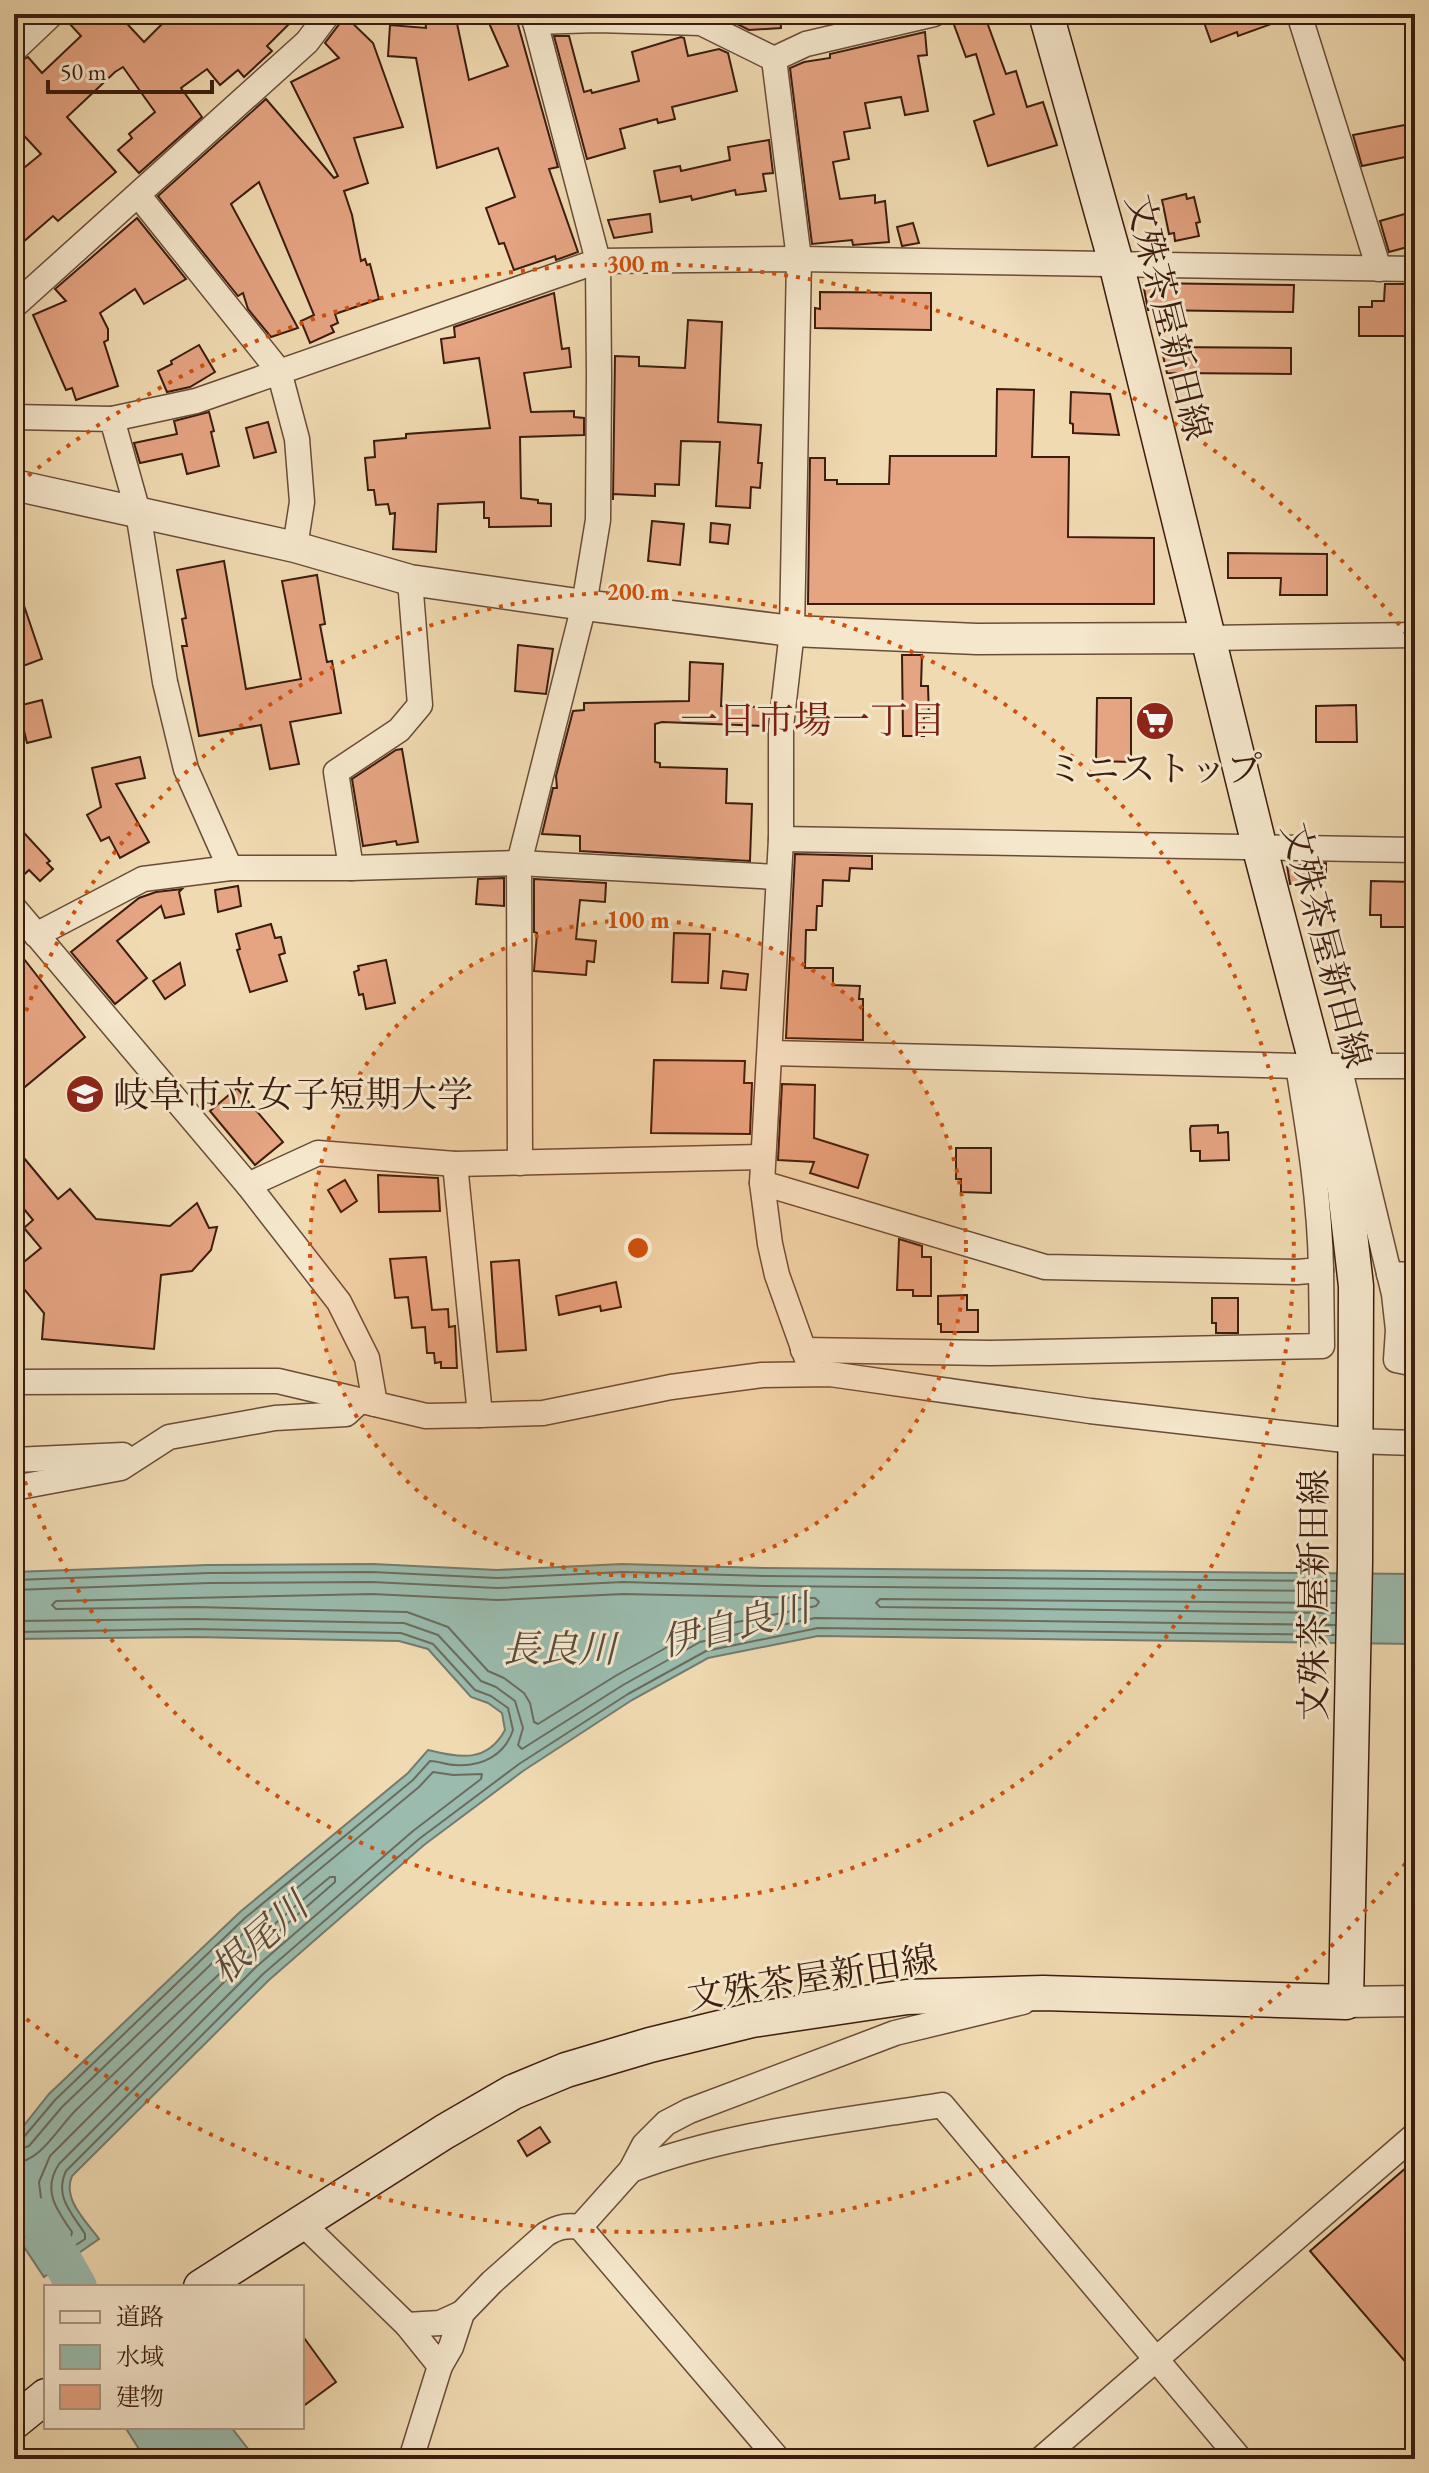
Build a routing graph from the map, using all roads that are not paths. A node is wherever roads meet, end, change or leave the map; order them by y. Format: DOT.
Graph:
graph roads {
  1 [pos="52,14"];
  2 [pos="328,14"];
  3 [pos="934,14"];
  4 [pos="1046,14"];
  5 [pos="1299,14"];
  6 [pos="534,18"];
  7 [pos="14,50"];
  8 [pos="774,59"];
  9 [pos="139,196"];
  10 [pos="799,259"];
  11 [pos="598,261"];
  12 [pos="1116,263"];
  13 [pos="1379,269"];
  14 [pos="1415,269"];
  15 [pos="14,306"];
  16 [pos="279,371"];
  17 [pos="14,417"];
  18 [pos="112,419"];
  19 [pos="14,485"];
  20 [pos="138,512"];
  21 [pos="295,547"];
  22 [pos="410,580"];
  23 [pos="584,605"];
  24 [pos="792,631"];
  25 [pos="1415,635"];
  26 [pos="1208,638"];
  27 [pos="781,839"];
  28 [pos="1260,849"];
  29 [pos="1415,850"];
  30 [pos="519,863"];
  31 [pos="230,868"];
  32 [pos="351,868"];
  33 [pos="777,877"];
  34 [pos="14,908"];
  35 [pos="36,935"];
  36 [pos="770,1053"];
  37 [pos="1318,1066"];
  38 [pos="1415,1066"];
  39 [pos="761,1157"];
  40 [pos="520,1163"];
  41 [pos="455,1164"];
  42 [pos="762,1183"];
  43 [pos="248,1185"];
  44 [pos="1321,1270"];
  45 [pos="1389,1274"];
  46 [pos="1415,1275"];
  47 [pos="808,1362"];
  48 [pos="1415,1364"];
  49 [pos="14,1382"];
  50 [pos="368,1402"];
  51 [pos="480,1415"];
  52 [pos="1415,1443"];
  53 [pos="141,1454"];
  54 [pos="1354,1455"];
  55 [pos="14,1460"];
  56 [pos="14,1488"];
  57 [pos="1043,1993"];
  58 [pos="1415,2001"];
  59 [pos="1346,2002"];
  60 [pos="1415,2135"];
  61 [pos="631,2170"];
  62 [pos="301,2222"];
  63 [pos="580,2227"];
  64 [pos="204,2285"];
  65 [pos="462,2313"];
  66 [pos="407,2325"];
  67 [pos="1155,2359"];
  68 [pos="440,2366"];
  69 [pos="44,2398"];
  70 [pos="431,2399"];
  71 [pos="14,2422"];
  72 [pos="411,2459"];
  73 [pos="426,2459"];
  74 [pos="778,2459"];
  75 [pos="1041,2459"];
  76 [pos="1240,2459"];
  1 -- 7 [label="street"];
  2 -- 9 [label="street"];
  3 -- 8 [label="street"];
  4 -- 12 [label="main road, 文殊茶屋新田線"];
  5 -- 13 [label="street"];
  6 -- 8 [label="street"];
  6 -- 11 [label="street"];
  8 -- 10 [label="street"];
  9 -- 15 [label="street"];
  9 -- 16 [label="street"];
  10 -- 11 [label="street"];
  10 -- 12 [label="street"];
  10 -- 24 [label="street"];
  11 -- 16 [label="street"];
  11 -- 23 [label="street"];
  12 -- 13 [label="street"];
  12 -- 26 [label="main road, 文殊茶屋新田線"];
  13 -- 14 [label="street"];
  16 -- 18 [label="street"];
  16 -- 21 [label="street"];
  17 -- 18 [label="street"];
  18 -- 20 [label="street"];
  19 -- 20 [label="street"];
  20 -- 21 [label="street"];
  20 -- 31 [label="street"];
  21 -- 22 [label="street"];
  22 -- 23 [label="street"];
  22 -- 32 [label="street"];
  23 -- 24 [label="street"];
  23 -- 30 [label="street"];
  24 -- 26 [label="street"];
  24 -- 27 [label="street"];
  25 -- 26 [label="street"];
  26 -- 28 [label="main road, 文殊茶屋新田線"];
  27 -- 28 [label="street"];
  27 -- 33 [label="street"];
  28 -- 29 [label="street"];
  28 -- 37 [label="main road, 文殊茶屋新田線"];
  30 -- 32 [label="street"];
  30 -- 33 [label="street"];
  30 -- 40 [label="street"];
  31 -- 32 [label="street"];
  31 -- 35 [label="street"];
  33 -- 36 [label="street"];
  34 -- 35 [label="street"];
  35 -- 43 [label="street"];
  36 -- 37 [label="street"];
  36 -- 39 [label="street"];
  37 -- 38 [label="street"];
  37 -- 44 [label="street"];
  37 -- 45 [label="street"];
  37 -- 54 [label="main road, 文殊茶屋新田線"];
  39 -- 40 [label="street"];
  39 -- 42 [label="street"];
  40 -- 41 [label="street"];
  41 -- 43 [label="street"];
  41 -- 51 [label="street"];
  42 -- 44 [label="street"];
  42 -- 47 [label="street"];
  43 -- 50 [label="street"];
  44 -- 47 [label="street"];
  45 -- 46 [label="street"];
  45 -- 48 [label="street"];
  47 -- 51 [label="street"];
  47 -- 54 [label="street"];
  49 -- 50 [label="street"];
  50 -- 51 [label="street"];
  50 -- 53 [label="street"];
  52 -- 54 [label="street"];
  53 -- 55 [label="street"];
  53 -- 56 [label="street"];
  54 -- 59 [label="main road, 文殊茶屋新田線"];
  57 -- 59 [label="main road, 文殊茶屋新田線"];
  57 -- 61 [label="street"];
  57 -- 62 [label="main road, 文殊茶屋新田線"];
  58 -- 59 [label="street"];
  60 -- 67 [label="street"];
  61 -- 63 [label="street"];
  61 -- 67 [label="street"];
  62 -- 64 [label="main road, 文殊茶屋新田線"];
  62 -- 66 [label="street"];
  63 -- 65 [label="street"];
  63 -- 74 [label="street"];
  65 -- 66 [label="street"];
  65 -- 68 [label="street"];
  66 -- 68 [label="street"];
  67 -- 75 [label="street"];
  67 -- 76 [label="street"];
  68 -- 70 [label="street"];
  69 -- 71 [label="main road"];
  70 -- 72 [label="street"];
  70 -- 73 [label="street"];
}
